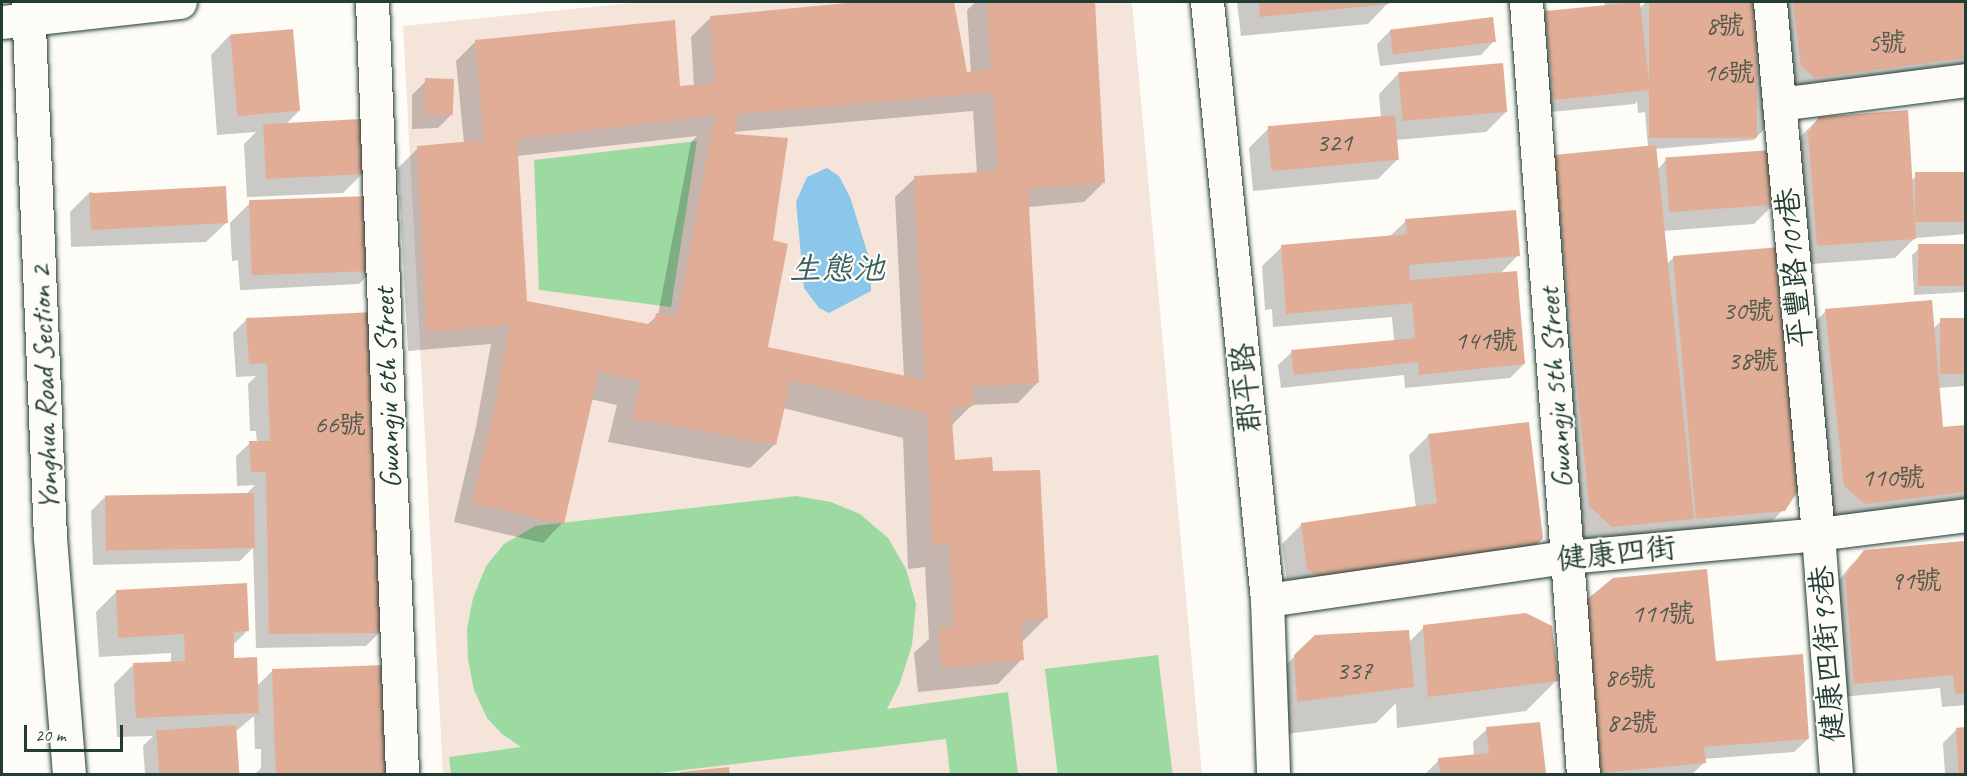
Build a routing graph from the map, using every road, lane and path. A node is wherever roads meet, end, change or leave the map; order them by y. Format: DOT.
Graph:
graph roads {
  1 [pos="180,2"];
  2 [pos="372,2"];
  3 [pos="1207,2"];
  4 [pos="1526,2"];
  5 [pos="1770,2"];
  6 [pos="19,14"];
  7 [pos="1965,80"];
  8 [pos="1779,105"];
  9 [pos="1965,515"];
  10 [pos="1818,534"];
  11 [pos="1568,557"];
  12 [pos="1267,600"];
  13 [pos="69,774"];
  14 [pos="402,774"];
  15 [pos="1273,774"];
  16 [pos="1583,774"];
  17 [pos="1836,774"];
  1 -- 6 [label="street"];
  2 -- 14 [label="street, Gwangju 6th Street"];
  3 -- 12 [label="street, 郡平路"];
  4 -- 11 [label="street, Gwangju 5th Street"];
  5 -- 8 [label="street, 平豐路101巷"];
  6 -- 13 [label="street, Yonghua Road Section 2"];
  7 -- 8 [label="street"];
  8 -- 10 [label="street, 平豐路101巷"];
  9 -- 10 [label="street, 健康四街"];
  10 -- 11 [label="street, 健康四街"];
  10 -- 17 [label="street, 健康四街95巷"];
  11 -- 12 [label="street, 健康四街"];
  11 -- 16 [label="street, Gwangju 5th Street"];
  12 -- 15 [label="street, 郡平路"];
}
